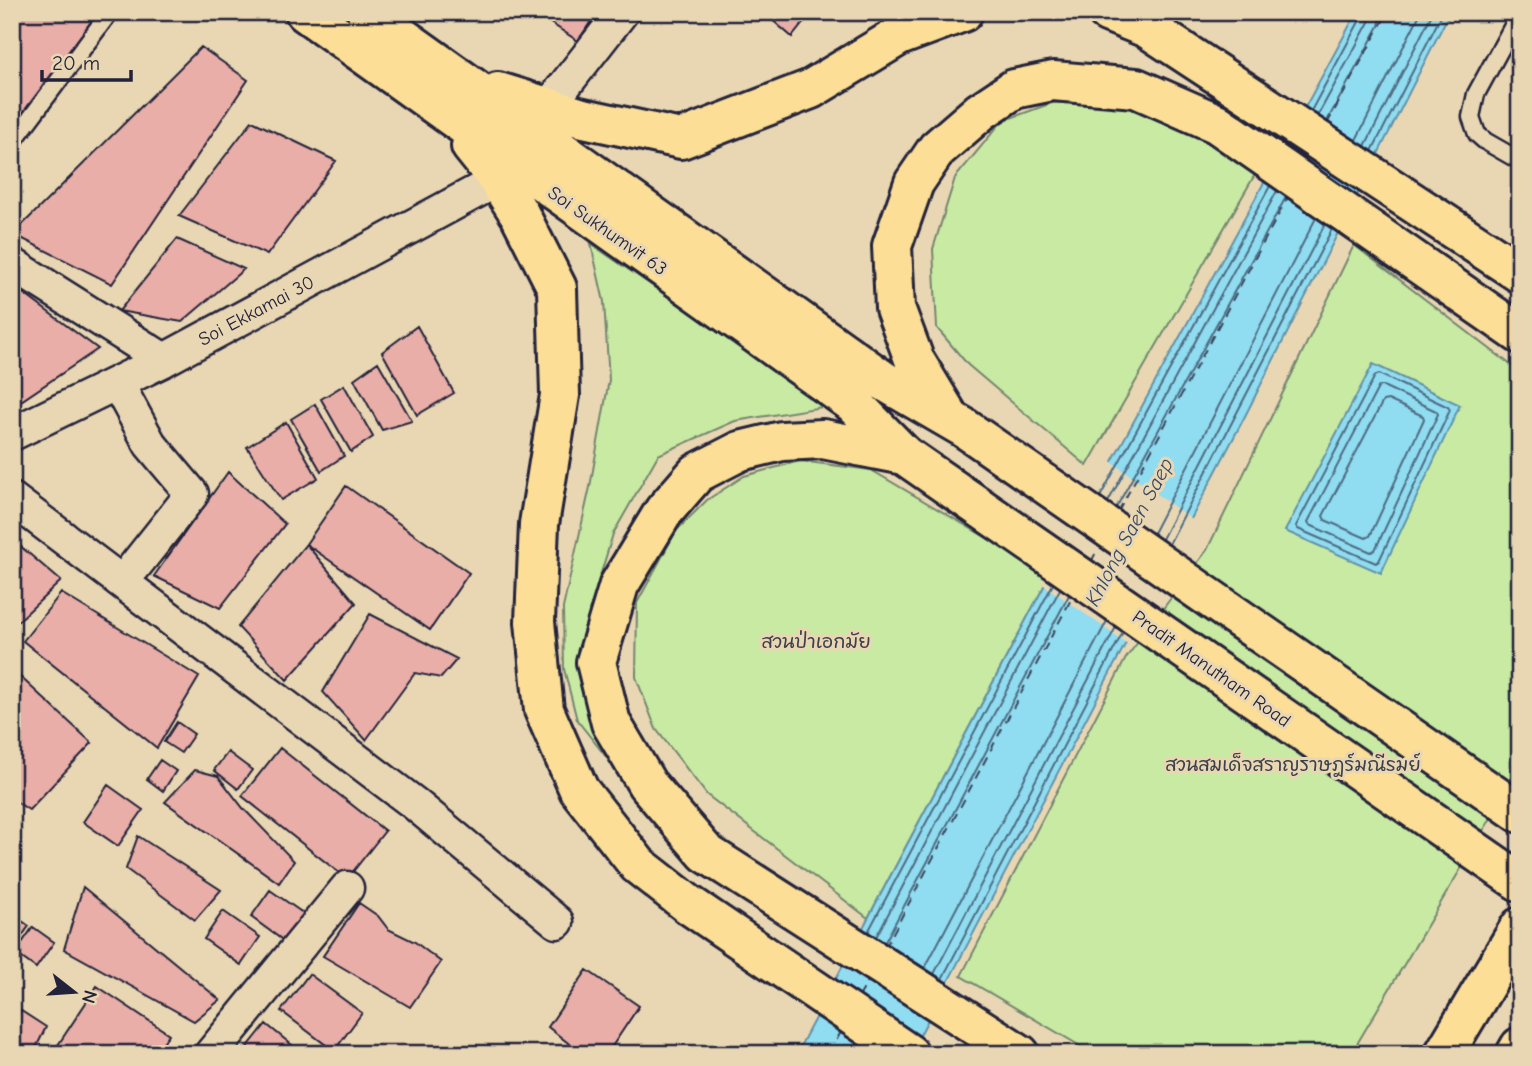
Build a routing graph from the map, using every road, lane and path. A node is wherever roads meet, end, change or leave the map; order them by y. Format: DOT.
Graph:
graph roads {
  1 [pos="110,12"];
  2 [pos="305,12"];
  3 [pos="622,12"];
  4 [pos="963,12"];
  5 [pos="1107,12"];
  6 [pos="1520,13"];
  7 [pos="377,15"];
  8 [pos="466,82"];
  9 [pos="548,107"];
  10 [pos="446,115"];
  11 [pos="12,143"];
  12 [pos="1520,161"];
  13 [pos="496,177"];
  14 [pos="12,264"];
  15 [pos="1520,273"];
  16 [pos="1520,334"];
  17 [pos="164,360"];
  18 [pos="117,383"];
  19 [pos="956,423"];
  20 [pos="12,434"];
  21 [pos="918,464"];
  22 [pos="12,499"];
  23 [pos="134,567"];
  24 [pos="1520,813"];
  25 [pos="1520,882"];
  26 [pos="346,888"];
  27 [pos="557,922"];
  28 [pos="1520,927"];
  29 [pos="1520,1047"];
  30 [pos="211,1054"];
  31 [pos="909,1054"];
  32 [pos="1020,1054"];
  33 [pos="1444,1054"];
  34 [pos="1516,1054"];
  1 -- 11 [label="lane"];
  2 -- 10 [label="main road, Soi Sukhumvit 63"];
  3 -- 9 [label="street"];
  4 -- 9 [label="main road"];
  5 -- 15 [label="main road"];
  6 -- 12 [label="lane"];
  7 -- 8 [label="main road, Soi Sukhumvit 63"];
  8 -- 9 [label="main road"];
  8 -- 19 [label="main road, Soi Sukhumvit 63"];
  10 -- 13 [label="main road"];
  10 -- 21 [label="main road, Soi Sukhumvit 63"];
  13 -- 17 [label="street, Soi Ekkamai 30"];
  13 -- 31 [label="main road"];
  14 -- 17 [label="street"];
  16 -- 19 [label="main road"];
  17 -- 18 [label="street, Soi Ekkamai 30"];
  18 -- 20 [label="street, Soi Ekkamai 30"];
  18 -- 23 [label="street"];
  19 -- 24 [label="main road"];
  21 -- 25 [label="main road, Pradit Manutham Road"];
  21 -- 32 [label="main road"];
  22 -- 27 [label="street"];
  26 -- 30 [label="street"];
  28 -- 33 [label="main road"];
  29 -- 34 [label="main road"];
}
